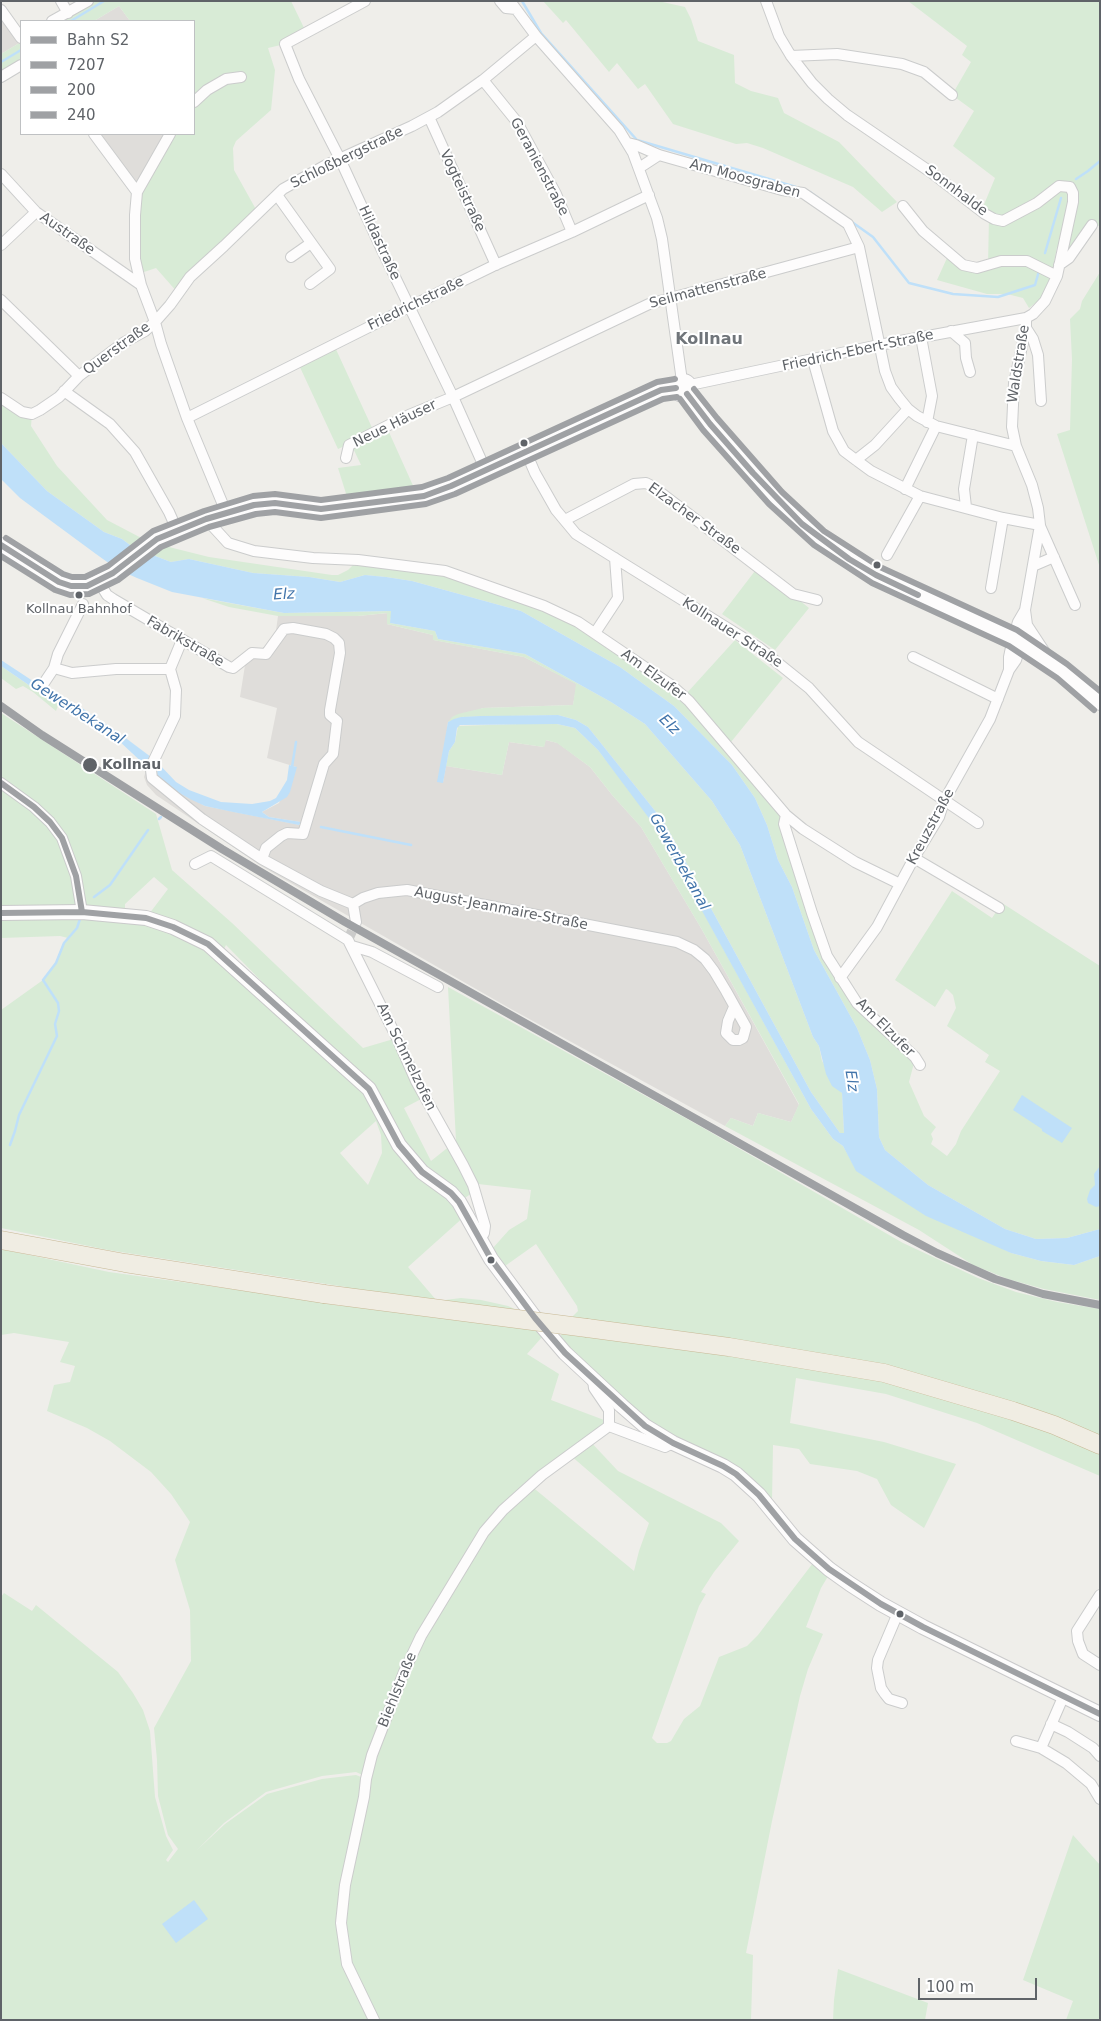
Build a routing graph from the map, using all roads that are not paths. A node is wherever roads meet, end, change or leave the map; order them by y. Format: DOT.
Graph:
graph roads {
  1 [pos="61,1"];
  2 [pos="88,1"];
  3 [pos="365,1"];
  4 [pos="500,1"];
  5 [pos="766,1"];
  6 [pos="513,5"];
  7 [pos="1,10"];
  8 [pos="68,13"];
  9 [pos="54,20"];
  10 [pos="19,32"];
  11 [pos="536,36"];
  12 [pos="791,56"];
  13 [pos="20,66"];
  14 [pos="1,77"];
  15 [pos="241,77"];
  16 [pos="483,80"];
  17 [pos="952,95"];
  18 [pos="195,101"];
  19 [pos="429,117"];
  20 [pos="95,135"];
  21 [pos="169,135"];
  22 [pos="628,143"];
  23 [pos="659,155"];
  24 [pos="340,159"];
  25 [pos="639,168"];
  26 [pos="1,174"];
  27 [pos="137,192"];
  28 [pos="277,195"];
  29 [pos="649,195"];
  30 [pos="903,206"];
  31 [pos="36,212"];
  32 [pos="1092,225"];
  33 [pos="572,232"];
  34 [pos="311,242"];
  35 [pos="1,245"];
  36 [pos="859,247"];
  37 [pos="290,258"];
  38 [pos="496,265"];
  39 [pos="1059,265"];
  40 [pos="1057,276"];
  41 [pos="310,284"];
  42 [pos="141,285"];
  43 [pos="671,298"];
  44 [pos="1,300"];
  45 [pos="409,307"];
  46 [pos="155,322"];
  47 [pos="1026,323"];
  48 [pos="951,331"];
  49 [pos="921,337"];
  50 [pos="879,345"];
  51 [pos="813,360"];
  52 [pos="970,372"];
  53 [pos="79,376"];
  54 [pos="684,387"];
  55 [pos="64,391"];
  56 [pos="453,397"];
  57 [pos="1,398"];
  58 [pos="1041,400"];
  59 [pos="908,409"];
  60 [pos="186,418"];
  61 [pos="932,424"];
  62 [pos="972,435"];
  63 [pos="1016,446"];
  64 [pos="526,452"];
  65 [pos="346,458"];
  66 [pos="856,460"];
  67 [pos="486,471"];
  68 [pos="905,488"];
  69 [pos="920,496"];
  70 [pos="966,507"];
  71 [pos="226,512"];
  72 [pos="1003,518"];
  73 [pos="206,519"];
  74 [pos="565,520"];
  75 [pos="1040,525"];
  76 [pos="177,530"];
  77 [pos="1,545"];
  78 [pos="886,555"];
  79 [pos="1054,557"];
  80 [pos="615,558"];
  81 [pos="1033,566"];
  82 [pos="98,582"];
  83 [pos="991,588"];
  84 [pos="817,600"];
  85 [pos="83,604"];
  86 [pos="1075,606"];
  87 [pos="1025,610"];
  88 [pos="1027,625"];
  89 [pos="594,633"];
  90 [pos="182,640"];
  91 [pos="1018,641"];
  92 [pos="913,657"];
  93 [pos="1051,663"];
  94 [pos="54,668"];
  95 [pos="170,669"];
  96 [pos="42,686"];
  97 [pos="998,699"];
  98 [pos="1100,703"];
  99 [pos="1,783"];
  100 [pos="944,801"];
  101 [pos="786,815"];
  102 [pos="978,823"];
  103 [pos="914,858"];
  104 [pos="262,859"];
  105 [pos="195,864"];
  106 [pos="900,884"];
  107 [pos="353,904"];
  108 [pos="999,908"];
  109 [pos="82,912"];
  110 [pos="1,913"];
  111 [pos="356,922"];
  112 [pos="352,946"];
  113 [pos="840,978"];
  114 [pos="438,987"];
  115 [pos="734,1007"];
  116 [pos="920,1065"];
  117 [pos="1,1240"];
  118 [pos="480,1240"];
  119 [pos="593,1378"];
  120 [pos="609,1426"];
  121 [pos="673,1443"];
  122 [pos="1100,1445"];
  123 [pos="1100,1595"];
  124 [pos="898,1613"];
  125 [pos="1100,1665"];
  126 [pos="1064,1695"];
  127 [pos="902,1704"];
  128 [pos="1100,1714"];
  129 [pos="1051,1724"];
  130 [pos="1016,1741"];
  131 [pos="1041,1748"];
  132 [pos="1100,1756"];
  133 [pos="1100,1799"];
  134 [pos="374,2020"];
  1 -- 8 [label="street"];
  2 -- 8 [label="street"];
  3 -- 24 [label="street, Hildastraße"];
  4 -- 6 [label="street"];
  5 -- 12 [label="street"];
  6 -- 11 [label="street"];
  7 -- 10 [label="street"];
  8 -- 9 [label="street"];
  11 -- 16 [label="street, Schloßbergstraße"];
  11 -- 22 [label="street"];
  12 -- 17 [label="street"];
  12 -- 39 [label="street, Sonnhalde"];
  13 -- 14 [label="street"];
  15 -- 18 [label="street"];
  16 -- 19 [label="street, Schloßbergstraße"];
  16 -- 33 [label="street, Geranienstraße"];
  19 -- 24 [label="street, Schloßbergstraße"];
  19 -- 38 [label="street, Vogteistraße"];
  20 -- 27 [label="street"];
  21 -- 27 [label="street"];
  22 -- 23 [label="street, Am Moosgraben"];
  22 -- 25 [label="street"];
  23 -- 25 [label="street"];
  23 -- 36 [label="street, Am Moosgraben"];
  24 -- 28 [label="street, Schloßbergstraße"];
  24 -- 45 [label="street, Hildastraße"];
  25 -- 29 [label="street"];
  26 -- 31 [label="street, Austraße"];
  27 -- 42 [label="street"];
  28 -- 34 [label="street"];
  28 -- 46 [label="street, Schloßbergstraße"];
  29 -- 33 [label="street, Friedrichstraße"];
  29 -- 43 [label="street"];
  30 -- 40 [label="street"];
  31 -- 35 [label="street"];
  31 -- 42 [label="street, Austraße"];
  32 -- 39 [label="street"];
  33 -- 38 [label="street, Friedrichstraße"];
  34 -- 37 [label="street"];
  34 -- 41 [label="street"];
  36 -- 43 [label="street, Seilmattenstraße"];
  36 -- 50 [label="street, Am Moosgraben"];
  38 -- 45 [label="street, Friedrichstraße"];
  39 -- 40 [label="street, Waldstraße"];
  40 -- 47 [label="street, Waldstraße"];
  42 -- 46 [label="street"];
  43 -- 54 [label="street"];
  43 -- 56 [label="street, Seilmattenstraße"];
  44 -- 53 [label="street"];
  45 -- 56 [label="street, Hildastraße"];
  45 -- 60 [label="street, Friedrichstraße"];
  46 -- 53 [label="street, Querstraße"];
  46 -- 60 [label="street"];
  47 -- 48 [label="street, Friedrich-Ebert-Straße"];
  47 -- 58 [label="street"];
  47 -- 63 [label="street, Waldstraße"];
  48 -- 49 [label="street, Friedrich-Ebert-Straße"];
  48 -- 52 [label="street"];
  49 -- 50 [label="street, Friedrich-Ebert-Straße"];
  49 -- 61 [label="street"];
  50 -- 51 [label="street, Friedrich-Ebert-Straße"];
  50 -- 59 [label="street, Am Moosgraben"];
  51 -- 54 [label="street, Friedrich-Ebert-Straße"];
  51 -- 66 [label="street"];
  53 -- 55 [label="street, Querstraße"];
  54 -- 64 [label="street"];
  54 -- 91 [label="street"];
  55 -- 57 [label="street, Querstraße"];
  55 -- 76 [label="street"];
  56 -- 65 [label="street, Neue Häuser"];
  56 -- 67 [label="street, Hildastraße"];
  59 -- 61 [label="street, Am Moosgraben"];
  59 -- 66 [label="street"];
  60 -- 71 [label="street"];
  61 -- 62 [label="street"];
  61 -- 68 [label="street"];
  62 -- 63 [label="street"];
  62 -- 70 [label="street"];
  63 -- 75 [label="street, Waldstraße"];
  64 -- 67 [label="street"];
  64 -- 74 [label="street, Kollnauer Straße"];
  66 -- 68 [label="street"];
  67 -- 71 [label="street"];
  68 -- 69 [label="street"];
  69 -- 70 [label="street"];
  69 -- 78 [label="street"];
  70 -- 72 [label="street"];
  71 -- 73 [label="street"];
  72 -- 75 [label="street"];
  72 -- 83 [label="street"];
  73 -- 76 [label="street"];
  73 -- 89 [label="street, Am Elzufer"];
  74 -- 80 [label="street, Kollnauer Straße"];
  74 -- 84 [label="street, Elzacher Straße"];
  75 -- 79 [label="street"];
  75 -- 81 [label="street, Waldstraße"];
  76 -- 82 [label="street"];
  77 -- 82 [label="street"];
  79 -- 81 [label="street"];
  79 -- 86 [label="street"];
  80 -- 89 [label="street"];
  80 -- 100 [label="street, Kollnauer Straße"];
  81 -- 87 [label="street, Waldstraße"];
  82 -- 90 [label="street, Fabrikstraße"];
  85 -- 94 [label="street"];
  87 -- 88 [label="street, Waldstraße"];
  87 -- 91 [label="street, Waldstraße"];
  88 -- 91 [label="street, Waldstraße"];
  88 -- 93 [label="street, Waldstraße"];
  89 -- 101 [label="street, Am Elzufer"];
  90 -- 95 [label="street"];
  90 -- 104 [label="street, Fabrikstraße"];
  91 -- 93 [label="street"];
  91 -- 97 [label="street, Kreuzstraße"];
  92 -- 97 [label="street"];
  93 -- 98 [label="street"];
  94 -- 95 [label="street"];
  94 -- 96 [label="street"];
  95 -- 104 [label="street"];
  97 -- 100 [label="street, Kreuzstraße"];
  99 -- 109 [label="street"];
  100 -- 102 [label="street, Kollnauer Straße"];
  100 -- 103 [label="street, Kreuzstraße"];
  101 -- 106 [label="street"];
  101 -- 113 [label="street, Am Elzufer"];
  103 -- 106 [label="street, Kreuzstraße"];
  103 -- 108 [label="street"];
  104 -- 107 [label="street"];
  105 -- 112 [label="street, Am Schmelzofen"];
  106 -- 113 [label="street, Kreuzstraße"];
  107 -- 111 [label="street"];
  107 -- 115 [label="street, August-Jeanmaire-Straße"];
  109 -- 110 [label="street"];
  109 -- 118 [label="street"];
  112 -- 114 [label="street, Am Schmelzofen"];
  112 -- 118 [label="street, Am Schmelzofen"];
  113 -- 116 [label="street, Am Elzufer"];
  117 -- 122 [label="highway, bridge"];
  118 -- 119 [label="street"];
  119 -- 120 [label="street"];
  119 -- 121 [label="street"];
  120 -- 121 [label="street"];
  120 -- 134 [label="street, Biehlstraße"];
  121 -- 124 [label="street"];
  123 -- 125 [label="street"];
  124 -- 126 [label="street"];
  124 -- 127 [label="street"];
  126 -- 128 [label="street"];
  126 -- 129 [label="street"];
  129 -- 131 [label="street"];
  129 -- 132 [label="street"];
  130 -- 131 [label="street"];
  131 -- 133 [label="street"];
}
